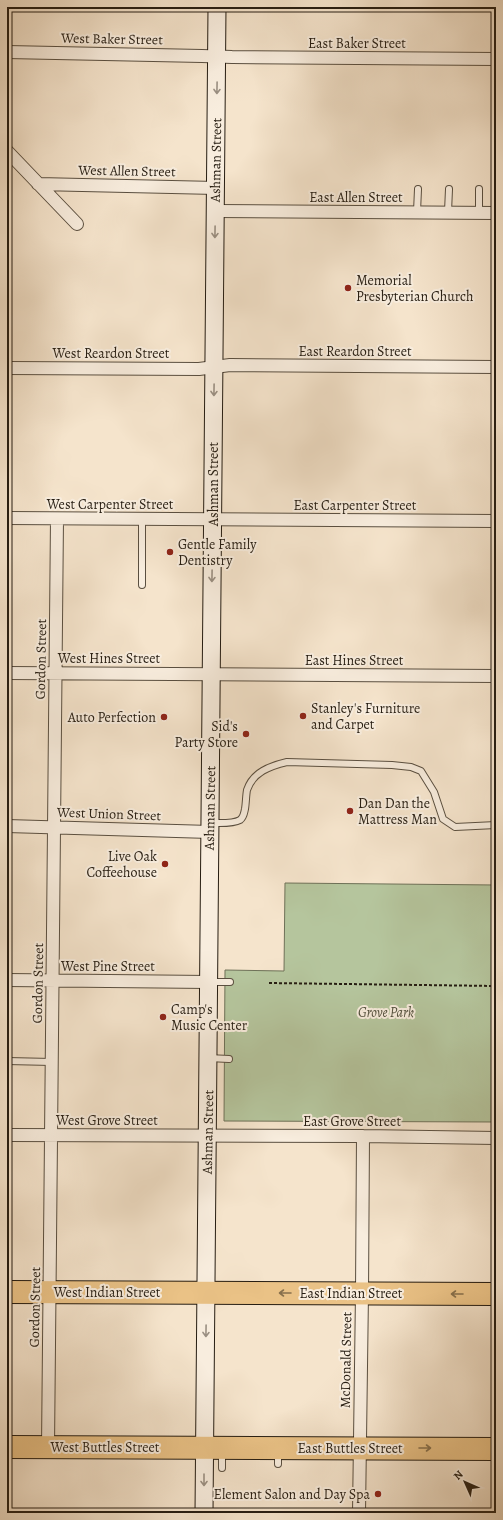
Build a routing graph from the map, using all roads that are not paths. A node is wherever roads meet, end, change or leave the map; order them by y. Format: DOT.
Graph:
graph roads {
  1 [pos="217,7"];
  2 [pos="7,52"];
  3 [pos="217,57"];
  4 [pos="496,59"];
  5 [pos="7,151"];
  6 [pos="38,184"];
  7 [pos="216,188"];
  8 [pos="418,189"];
  9 [pos="448,189"];
  10 [pos="479,189"];
  11 [pos="216,211"];
  12 [pos="417,212"];
  13 [pos="448,212"];
  14 [pos="479,213"];
  15 [pos="496,213"];
  16 [pos="77,224"];
  17 [pos="214,367"];
  18 [pos="496,367"];
  19 [pos="7,368"];
  20 [pos="7,518"];
  21 [pos="57,518"];
  22 [pos="142,519"];
  23 [pos="213,519"];
  24 [pos="496,521"];
  25 [pos="142,585"];
  26 [pos="7,673"];
  27 [pos="56,673"];
  28 [pos="212,674"];
  29 [pos="496,676"];
  30 [pos="496,825"];
  31 [pos="7,826"];
  32 [pos="54,827"];
  33 [pos="210,827"];
  34 [pos="7,980"];
  35 [pos="53,980"];
  36 [pos="209,982"];
  37 [pos="230,982"];
  38 [pos="208,1058"];
  39 [pos="229,1059"];
  40 [pos="7,1062"];
  41 [pos="52,1062"];
  42 [pos="7,1135"];
  43 [pos="51,1135"];
  44 [pos="208,1136"];
  45 [pos="363,1136"];
  46 [pos="496,1138"];
  47 [pos="7,1292"];
  48 [pos="50,1292"];
  49 [pos="206,1292"];
  50 [pos="362,1293"];
  51 [pos="496,1294"];
  52 [pos="7,1447"];
  53 [pos="48,1447"];
  54 [pos="360,1448"];
  55 [pos="496,1449"];
  56 [pos="216,1454"];
  57 [pos="204,1513"];
  58 [pos="359,1513"];
  1 -- 3 [label="street, Ashman Street"];
  2 -- 3 [label="street, West Baker Street"];
  3 -- 4 [label="street, East Baker Street"];
  3 -- 7 [label="street, Ashman Street, one-way"];
  5 -- 6 [label="street"];
  6 -- 7 [label="street, West Allen Street"];
  6 -- 16 [label="street"];
  7 -- 11 [label="street, Ashman Street"];
  8 -- 12 [label="lane"];
  9 -- 13 [label="lane"];
  10 -- 14 [label="lane"];
  11 -- 12 [label="street, East Allen Street"];
  11 -- 17 [label="street, Ashman Street, one-way"];
  12 -- 13 [label="street, East Allen Street"];
  13 -- 14 [label="street, East Allen Street"];
  14 -- 15 [label="street, East Allen Street"];
  17 -- 18 [label="street, East Reardon Street"];
  17 -- 19 [label="street, West Reardon Street"];
  17 -- 23 [label="street, Ashman Street, one-way"];
  20 -- 21 [label="street, West Carpenter Street"];
  21 -- 22 [label="street, West Carpenter Street"];
  21 -- 27 [label="street, Gordon Street"];
  22 -- 23 [label="street, West Carpenter Street"];
  22 -- 25 [label="lane"];
  23 -- 24 [label="street, East Carpenter Street"];
  23 -- 28 [label="street, Ashman Street, one-way"];
  26 -- 27 [label="street, West Hines Street"];
  27 -- 28 [label="street, West Hines Street"];
  27 -- 32 [label="street, Gordon Street"];
  28 -- 29 [label="street, East Hines Street"];
  28 -- 33 [label="street, Ashman Street"];
  30 -- 33 [label="lane"];
  31 -- 32 [label="street, West Union Street"];
  32 -- 33 [label="street, West Union Street"];
  32 -- 35 [label="street, Gordon Street"];
  33 -- 36 [label="street, Ashman Street"];
  34 -- 35 [label="street, West Pine Street"];
  35 -- 36 [label="street, West Pine Street"];
  35 -- 41 [label="street, Gordon Street"];
  36 -- 37 [label="lane"];
  36 -- 38 [label="street, Ashman Street"];
  38 -- 39 [label="lane"];
  38 -- 44 [label="street, Ashman Street"];
  40 -- 41 [label="lane"];
  41 -- 43 [label="street, Gordon Street"];
  42 -- 43 [label="street, West Grove Street"];
  43 -- 44 [label="street, West Grove Street"];
  43 -- 48 [label="street, Gordon Street"];
  44 -- 45 [label="street, East Grove Street"];
  44 -- 49 [label="street, Ashman Street"];
  45 -- 46 [label="street, East Grove Street"];
  45 -- 50 [label="street, McDonald Street"];
  47 -- 48 [label="highway, West Indian Street"];
  48 -- 49 [label="highway, West Indian Street"];
  48 -- 53 [label="street, Gordon Street"];
  50 -- 49 [label="highway, East Indian Street, one-way"];
  49 -- 56 [label="street, Ashman Street, one-way"];
  51 -- 50 [label="highway, East Indian Street, one-way"];
  50 -- 54 [label="street, McDonald Street"];
  52 -- 53 [label="highway, West Buttles Street"];
  53 -- 56 [label="highway, West Buttles Street"];
  54 -- 55 [label="highway, East Buttles Street, one-way"];
  54 -- 56 [label="highway, East Buttles Street"];
  54 -- 58 [label="street, McDonald Street"];
  56 -- 57 [label="street, Ashman Street, one-way"];
}
